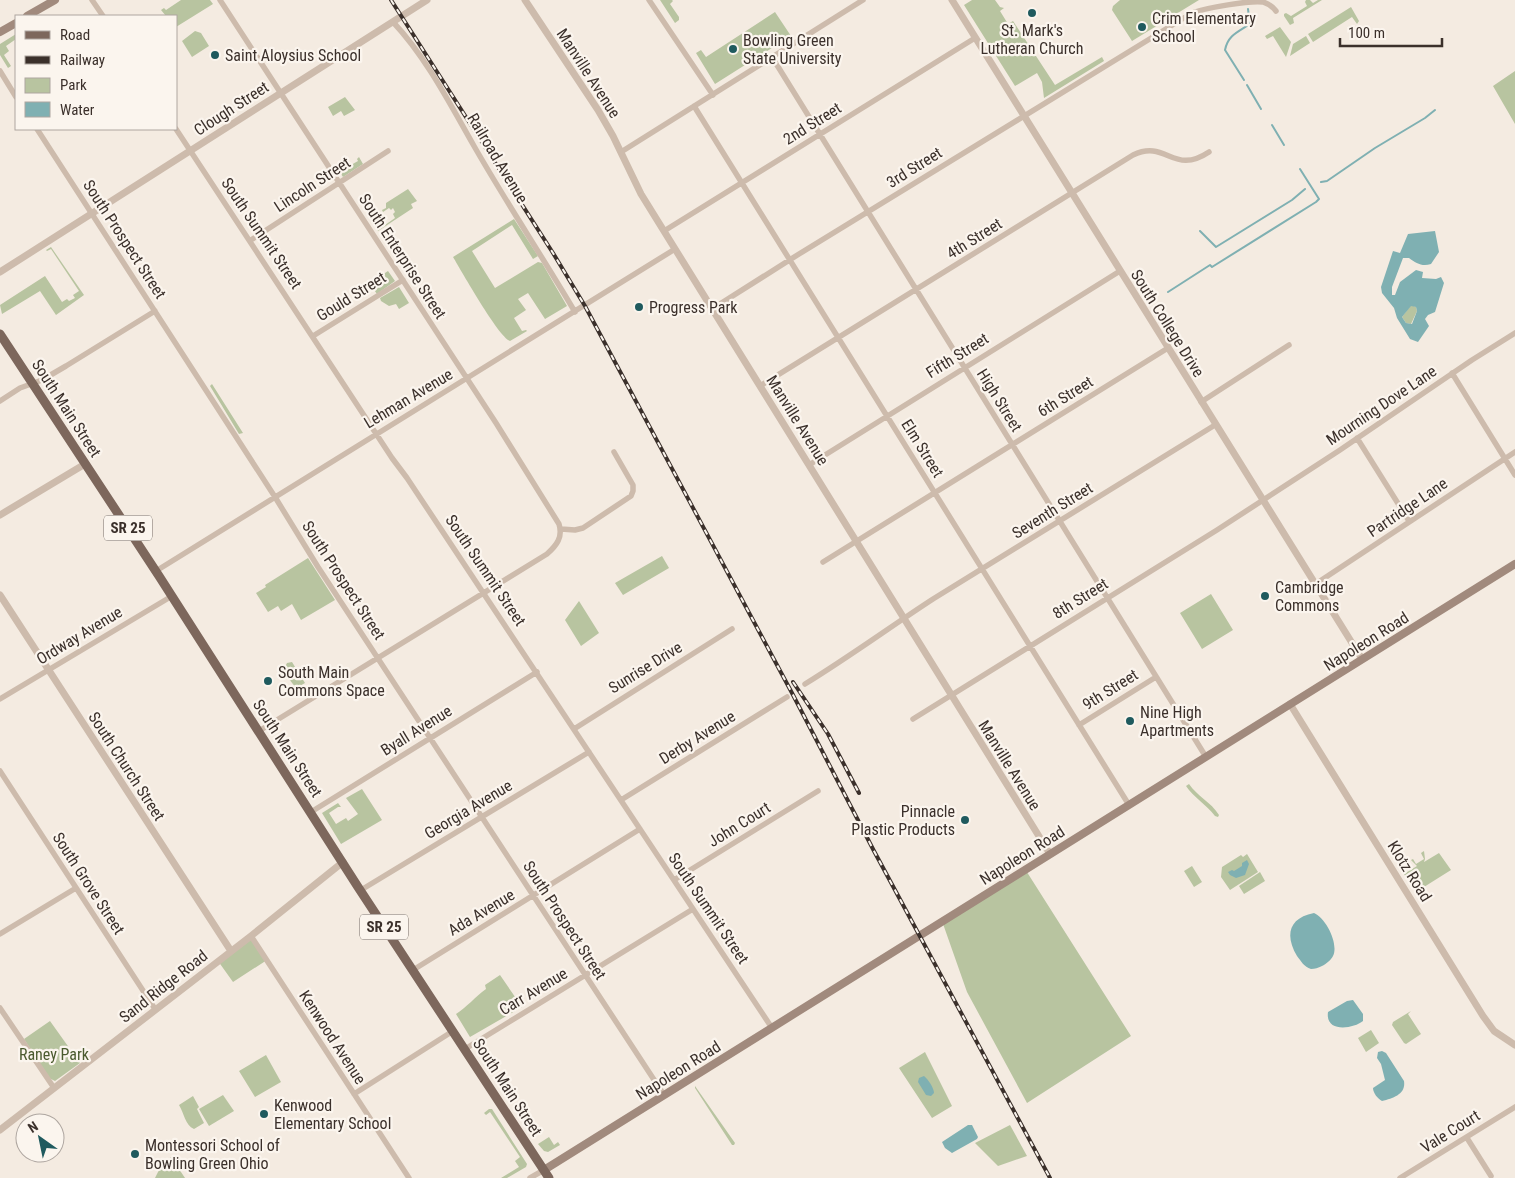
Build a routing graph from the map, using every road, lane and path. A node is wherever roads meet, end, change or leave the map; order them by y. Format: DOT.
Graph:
graph roads {
  1 [pos="55,0"];
  2 [pos="92,0"];
  3 [pos="220,0"];
  4 [pos="427,0"];
  5 [pos="525,0"];
  6 [pos="649,0"];
  7 [pos="863,0"];
  8 [pos="952,0"];
  9 [pos="1276,11"];
  10 [pos="29,15"];
  11 [pos="102,15"];
  12 [pos="393,22"];
  13 [pos="15,24"];
  14 [pos="0,32"];
  15 [pos="975,38"];
  16 [pos="772,57"];
  17 [pos="0,72"];
  18 [pos="280,92"];
  19 [pos="15,95"];
  20 [pos="713,95"];
  21 [pos="694,106"];
  22 [pos="1023,116"];
  23 [pos="38,130"];
  24 [pos="177,130"];
  25 [pos="820,134"];
  26 [pos="190,151"];
  27 [pos="388,151"];
  28 [pos="621,152"];
  29 [pos="1208,152"];
  30 [pos="742,183"];
  31 [pos="339,184"];
  32 [pos="1071,193"];
  33 [pos="868,212"];
  34 [pos="91,213"];
  35 [pos="664,231"];
  36 [pos="251,240"];
  37 [pos="675,249"];
  38 [pos="790,260"];
  39 [pos="1120,271"];
  40 [pos="0,272"];
  41 [pos="403,280"];
  42 [pos="916,290"];
  43 [pos="712,309"];
  44 [pos="155,311"];
  45 [pos="575,312"];
  46 [pos="1515,333"];
  47 [pos="0,334"];
  48 [pos="313,336"];
  49 [pos="838,337"];
  50 [pos="1289,345"];
  51 [pos="1168,348"];
  52 [pos="964,367"];
  53 [pos="1452,373"];
  54 [pos="467,378"];
  55 [pos="33,384"];
  56 [pos="760,386"];
  57 [pos="0,401"];
  58 [pos="1201,402"];
  59 [pos="887,416"];
  60 [pos="1215,425"];
  61 [pos="376,434"];
  62 [pos="1357,438"];
  63 [pos="1012,445"];
  64 [pos="614,452"];
  65 [pos="1515,452"];
  66 [pos="1505,458"];
  67 [pos="85,464"];
  68 [pos="809,465"];
  69 [pos="1515,475"];
  70 [pos="935,493"];
  71 [pos="275,497"];
  72 [pos="1262,501"];
  73 [pos="0,515"];
  74 [pos="1060,521"];
  75 [pos="1409,522"];
  76 [pos="561,529"];
  77 [pos="856,542"];
  78 [pos="823,562"];
  79 [pos="1515,564"];
  80 [pos="982,569"];
  81 [pos="156,571"];
  82 [pos="1314,585"];
  83 [pos="484,594"];
  84 [pos="0,595"];
  85 [pos="172,596"];
  86 [pos="1107,598"];
  87 [pos="904,618"];
  88 [pos="732,629"];
  89 [pos="1030,646"];
  90 [pos="378,658"];
  91 [pos="1362,660"];
  92 [pos="49,670"];
  93 [pos="537,672"];
  94 [pos="1156,677"];
  95 [pos="805,684"];
  96 [pos="951,695"];
  97 [pos="787,697"];
  98 [pos="0,699"];
  99 [pos="1290,704"];
  100 [pos="914,719"];
  101 [pos="1079,725"];
  102 [pos="574,729"];
  103 [pos="259,731"];
  104 [pos="430,738"];
  105 [pos="589,752"];
  106 [pos="1206,757"];
  107 [pos="0,771"];
  108 [pos="818,791"];
  109 [pos="621,800"];
  110 [pos="1128,805"];
  111 [pos="311,812"];
  112 [pos="481,817"];
  113 [pos="640,830"];
  114 [pos="1050,854"];
  115 [pos="343,862"];
  116 [pos="674,880"];
  117 [pos="76,888"];
  118 [pos="361,890"];
  119 [pos="533,897"];
  120 [pos="693,909"];
  121 [pos="0,934"];
  122 [pos="251,936"];
  123 [pos="231,951"];
  124 [pos="413,970"];
  125 [pos="585,976"];
  126 [pos="0,1008"];
  127 [pos="155,1010"];
  128 [pos="772,1028"];
  129 [pos="453,1031"];
  130 [pos="1515,1045"];
  131 [pos="465,1049"];
  132 [pos="54,1088"];
  133 [pos="354,1094"];
  134 [pos="664,1095"];
  135 [pos="1515,1107"];
  136 [pos="0,1130"];
  137 [pos="1467,1138"];
  138 [pos="544,1170"];
  139 [pos="1491,1176"];
  140 [pos="409,1178"];
  141 [pos="530,1178"];
  142 [pos="549,1178"];
  143 [pos="1400,1178"];
  1 -- 10 [label="main road"];
  2 -- 11 [label="street"];
  3 -- 18 [label="street, South Enterprise Street"];
  4 -- 12 [label="street, Clough Street"];
  5 -- 28 [label="street, Manville Avenue"];
  6 -- 20 [label="street"];
  7 -- 16 [label="street"];
  8 -- 15 [label="street, South College Drive"];
  9 -- 22 [label="street, 3rd Street"];
  12 -- 18 [label="street, Clough Street"];
  12 -- 45 [label="street, Railroad Avenue"];
  13 -- 14 [label="main road"];
  15 -- 22 [label="street, South College Drive"];
  15 -- 25 [label="street, 2nd Street"];
  16 -- 20 [label="street"];
  16 -- 25 [label="street, High Street"];
  17 -- 19 [label="street"];
  18 -- 26 [label="street, Clough Street"];
  18 -- 31 [label="street, South Enterprise Street"];
  20 -- 21 [label="street"];
  21 -- 28 [label="street"];
  21 -- 30 [label="street, Elm Street"];
  22 -- 32 [label="street, South College Drive"];
  22 -- 33 [label="street, 3rd Street"];
  23 -- 34 [label="street, South Prospect Street"];
  24 -- 26 [label="street, South Summit Street"];
  25 -- 30 [label="street, 2nd Street"];
  25 -- 33 [label="street, High Street"];
  26 -- 34 [label="street, Clough Street"];
  26 -- 36 [label="street, South Summit Street"];
  27 -- 31 [label="street, Lincoln Street"];
  28 -- 35 [label="street, Manville Avenue"];
  29 -- 32 [label="street, 4th Street"];
  30 -- 35 [label="street, 2nd Street"];
  30 -- 38 [label="street, Elm Street"];
  31 -- 36 [label="street, Lincoln Street"];
  31 -- 41 [label="street, South Enterprise Street"];
  32 -- 39 [label="street, South College Drive"];
  32 -- 42 [label="street, 4th Street"];
  33 -- 38 [label="street, 3rd Street"];
  33 -- 42 [label="street, High Street"];
  34 -- 40 [label="street, Clough Street"];
  34 -- 44 [label="street, South Prospect Street"];
  35 -- 37 [label="street, Manville Avenue"];
  36 -- 48 [label="street, South Summit Street"];
  37 -- 43 [label="street, Manville Avenue"];
  37 -- 45 [label="street, Lehman Avenue"];
  38 -- 43 [label="street, 3rd Street"];
  38 -- 49 [label="street, Elm Street"];
  39 -- 51 [label="street, South College Drive"];
  39 -- 52 [label="street, Fifth Street"];
  41 -- 48 [label="street, Gould Street"];
  41 -- 54 [label="street, South Enterprise Street"];
  42 -- 49 [label="street, 4th Street"];
  42 -- 52 [label="street, High Street"];
  43 -- 56 [label="street, Manville Avenue"];
  44 -- 55 [label="street"];
  44 -- 71 [label="street, South Prospect Street"];
  45 -- 54 [label="street, Lehman Avenue"];
  46 -- 53 [label="street, Mourning Dove Lane"];
  47 -- 55 [label="main road, South Main Street / SR 25"];
  48 -- 61 [label="street, South Summit Street"];
  49 -- 56 [label="street, 4th Street"];
  49 -- 59 [label="street, Elm Street"];
  50 -- 58 [label="street"];
  51 -- 58 [label="street, South College Drive"];
  51 -- 63 [label="street, 6th Street"];
  52 -- 59 [label="street, Fifth Street"];
  52 -- 63 [label="street, High Street"];
  53 -- 62 [label="street, Mourning Dove Lane"];
  53 -- 66 [label="street"];
  54 -- 61 [label="street, Lehman Avenue"];
  54 -- 76 [label="street, South Enterprise Street"];
  55 -- 57 [label="street"];
  55 -- 67 [label="main road, South Main Street / SR 25"];
  56 -- 68 [label="street, Manville Avenue"];
  58 -- 60 [label="street, South College Drive"];
  59 -- 68 [label="street, Fifth Street"];
  59 -- 70 [label="street, Elm Street"];
  60 -- 72 [label="street, South College Drive"];
  60 -- 74 [label="street, Seventh Street"];
  61 -- 71 [label="street, Lehman Avenue"];
  61 -- 83 [label="street, South Summit Street"];
  62 -- 72 [label="street, Mourning Dove Lane"];
  62 -- 75 [label="street"];
  63 -- 70 [label="street, 6th Street"];
  63 -- 74 [label="street, High Street"];
  64 -- 76 [label="street"];
  65 -- 66 [label="street, Partridge Lane"];
  66 -- 69 [label="street"];
  66 -- 75 [label="street, Partridge Lane"];
  67 -- 73 [label="street"];
  67 -- 81 [label="main road, South Main Street / SR 25"];
  68 -- 77 [label="street, Manville Avenue"];
  70 -- 77 [label="street, 6th Street"];
  70 -- 80 [label="street, Elm Street"];
  71 -- 81 [label="street, Lehman Avenue"];
  71 -- 90 [label="street, South Prospect Street"];
  72 -- 82 [label="street, South College Drive"];
  72 -- 86 [label="street, 8th Street"];
  74 -- 80 [label="street, Seventh Street"];
  74 -- 86 [label="street, High Street"];
  75 -- 82 [label="street, Partridge Lane"];
  76 -- 83 [label="street"];
  77 -- 78 [label="street, 6th Street"];
  77 -- 87 [label="street, Manville Avenue"];
  79 -- 91 [label="main road, Napoleon Road"];
  80 -- 87 [label="street, Seventh Street"];
  80 -- 89 [label="street, Elm Street"];
  81 -- 85 [label="main road, South Main Street / SR 25"];
  82 -- 91 [label="street, South College Drive"];
  83 -- 90 [label="street"];
  83 -- 93 [label="street, South Summit Street"];
  84 -- 92 [label="street, South Church Street"];
  85 -- 92 [label="street, Ordway Avenue"];
  85 -- 103 [label="main road, South Main Street / SR 25"];
  86 -- 89 [label="street, 8th Street"];
  86 -- 94 [label="street, High Street"];
  87 -- 95 [label="street"];
  87 -- 96 [label="street, Manville Avenue"];
  88 -- 102 [label="street, Sunrise Drive"];
  89 -- 96 [label="street, 8th Street"];
  89 -- 101 [label="street, Elm Street"];
  90 -- 103 [label="street"];
  90 -- 104 [label="street, South Prospect Street"];
  91 -- 99 [label="main road, Napoleon Road"];
  92 -- 98 [label="street, Ordway Avenue"];
  92 -- 123 [label="street, South Church Street"];
  93 -- 102 [label="street, South Summit Street"];
  93 -- 104 [label="street, Byall Avenue"];
  94 -- 101 [label="street, 9th Street"];
  94 -- 106 [label="street, High Street"];
  96 -- 100 [label="street, 8th Street"];
  96 -- 114 [label="street, Manville Avenue"];
  97 -- 109 [label="street, Derby Avenue"];
  99 -- 106 [label="main road, Napoleon Road"];
  99 -- 130 [label="street, Klotz Road"];
  101 -- 110 [label="street, Elm Street"];
  102 -- 105 [label="street, South Summit Street"];
  103 -- 111 [label="main road, South Main Street / SR 25"];
  104 -- 111 [label="street, Byall Avenue"];
  104 -- 112 [label="street, South Prospect Street"];
  105 -- 109 [label="street, South Summit Street"];
  105 -- 112 [label="street, Georgia Avenue"];
  106 -- 110 [label="main road, Napoleon Road"];
  107 -- 117 [label="street, South Grove Street"];
  108 -- 116 [label="street, John Court"];
  109 -- 113 [label="street, South Summit Street"];
  110 -- 114 [label="main road, Napoleon Road"];
  111 -- 115 [label="main road, South Main Street / SR 25"];
  112 -- 118 [label="street, Georgia Avenue"];
  112 -- 119 [label="street, South Prospect Street"];
  113 -- 116 [label="street, South Summit Street"];
  113 -- 119 [label="street, Ada Avenue"];
  114 -- 128 [label="main road, Napoleon Road"];
  115 -- 118 [label="main road, South Main Street / SR 25"];
  115 -- 122 [label="street, Sand Ridge Road"];
  116 -- 120 [label="street, South Summit Street"];
  117 -- 121 [label="street"];
  117 -- 127 [label="street, South Grove Street"];
  118 -- 124 [label="main road, South Main Street / SR 25"];
  119 -- 124 [label="street, Ada Avenue"];
  119 -- 125 [label="street, South Prospect Street"];
  120 -- 125 [label="street, Carr Avenue"];
  120 -- 128 [label="street, South Summit Street"];
  122 -- 123 [label="street, Sand Ridge Road"];
  122 -- 133 [label="street, Kenwood Avenue"];
  123 -- 127 [label="street, Sand Ridge Road"];
  124 -- 129 [label="main road, South Main Street / SR 25"];
  125 -- 131 [label="street, Carr Avenue"];
  125 -- 134 [label="street, South Prospect Street"];
  126 -- 132 [label="street"];
  127 -- 132 [label="street, Sand Ridge Road"];
  128 -- 134 [label="main road, Napoleon Road"];
  129 -- 131 [label="main road, South Main Street / SR 25"];
  129 -- 133 [label="street"];
  131 -- 138 [label="main road, South Main Street / SR 25"];
  132 -- 136 [label="street, Sand Ridge Road"];
  133 -- 140 [label="street, Kenwood Avenue"];
  134 -- 138 [label="main road, Napoleon Road"];
  135 -- 137 [label="street, Vale Court"];
  137 -- 139 [label="street"];
  137 -- 143 [label="street, Vale Court"];
  138 -- 141 [label="street"];
  138 -- 142 [label="main road, South Main Street / SR 25"];
}
